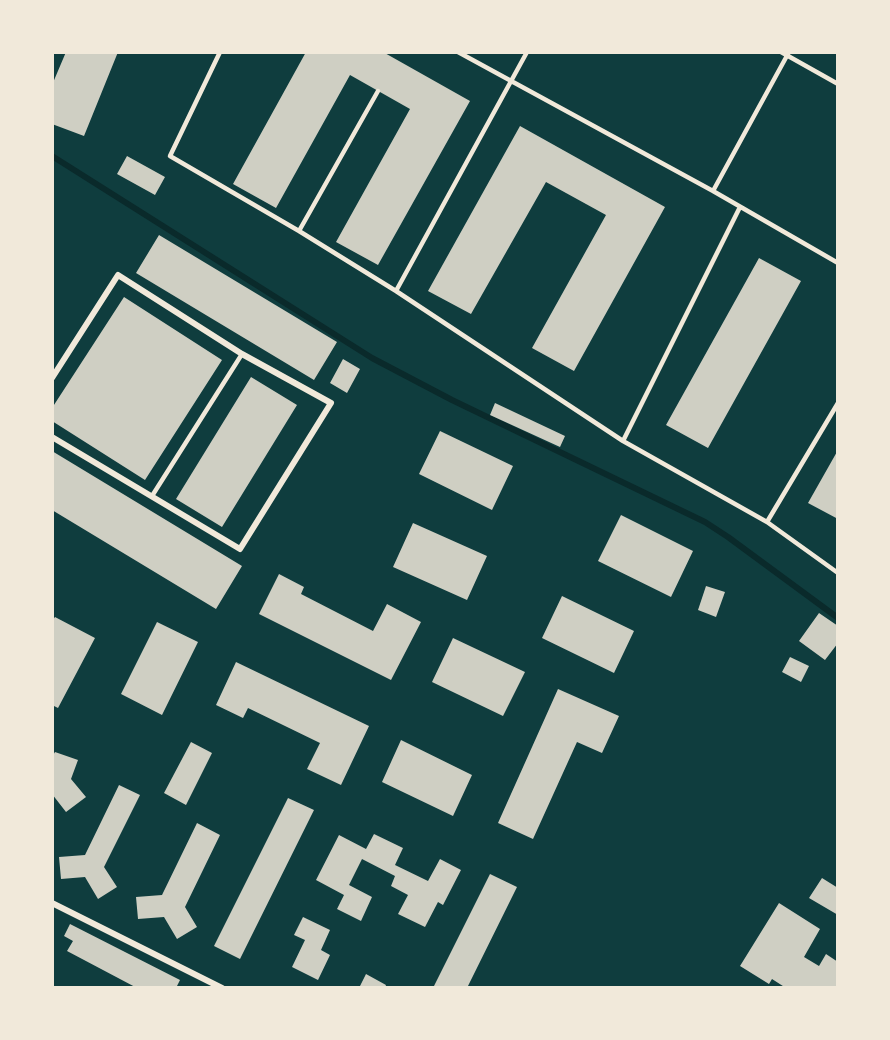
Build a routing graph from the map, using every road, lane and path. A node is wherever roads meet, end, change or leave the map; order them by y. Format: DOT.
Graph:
graph roads {
  1 [pos="220,52"];
  2 [pos="458,52"];
  3 [pos="527,52"];
  4 [pos="781,52"];
  5 [pos="788,54"];
  6 [pos="512,81"];
  7 [pos="837,84"];
  8 [pos="378,91"];
  9 [pos="713,191"];
  10 [pos="740,207"];
  11 [pos="299,231"];
  12 [pos="837,262"];
  13 [pos="396,291"];
  14 [pos="242,354"];
  15 [pos="52,378"];
  16 [pos="837,403"];
  17 [pos="52,436"];
  18 [pos="623,441"];
  19 [pos="152,496"];
  20 [pos="767,522"];
  21 [pos="837,573"];
  22 [pos="52,903"];
  23 [pos="222,987"];
  1 -- 11 [label="lane"];
  2 -- 6 [label="lane"];
  3 -- 6 [label="lane"];
  4 -- 5 [label="lane"];
  5 -- 7 [label="lane"];
  5 -- 9 [label="lane"];
  6 -- 9 [label="lane"];
  6 -- 13 [label="lane"];
  8 -- 11 [label="lane"];
  9 -- 10 [label="lane"];
  10 -- 12 [label="lane"];
  10 -- 18 [label="lane"];
  11 -- 13 [label="lane"];
  13 -- 18 [label="lane"];
  14 -- 15 [label="street"];
  14 -- 19 [label="lane"];
  14 -- 19 [label="street"];
  16 -- 20 [label="lane"];
  17 -- 19 [label="street"];
  18 -- 20 [label="lane"];
  20 -- 21 [label="lane"];
  22 -- 23 [label="street"];
}
